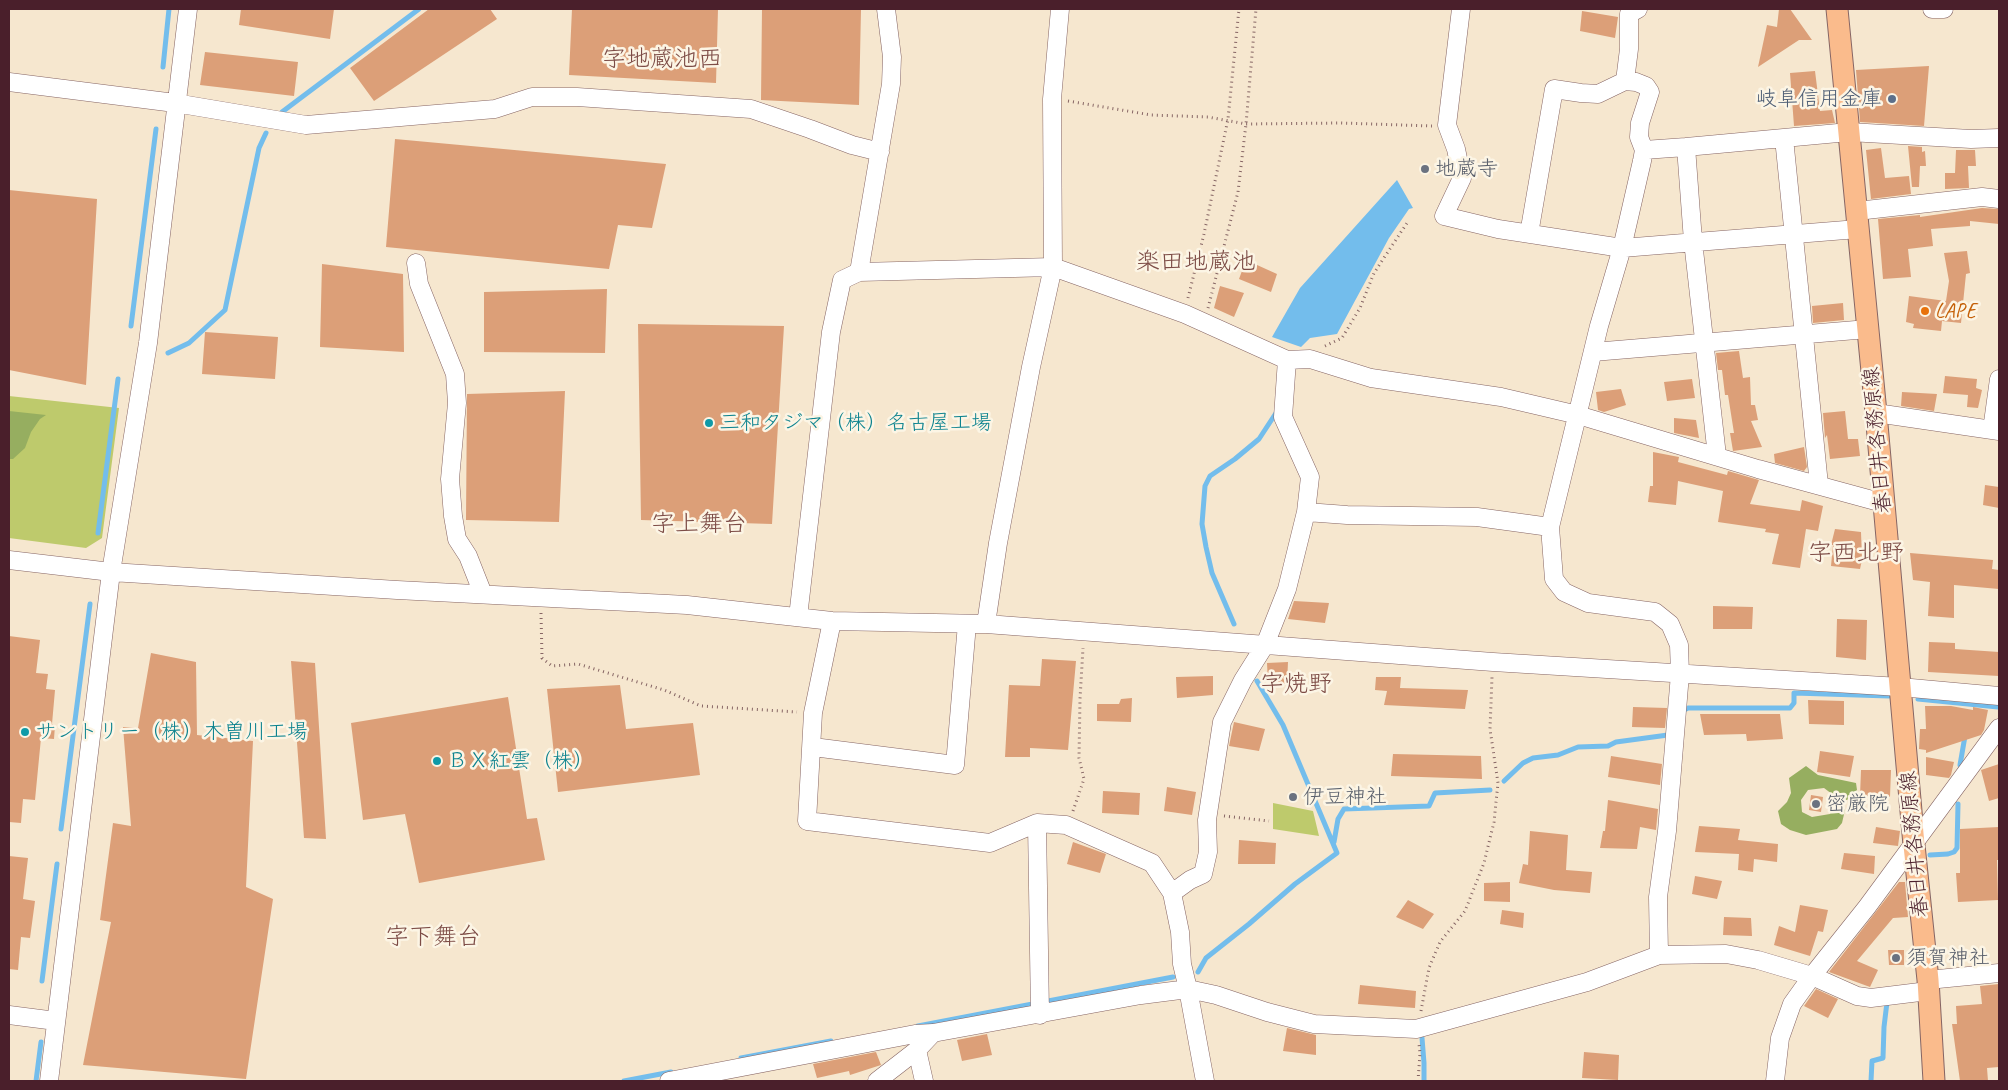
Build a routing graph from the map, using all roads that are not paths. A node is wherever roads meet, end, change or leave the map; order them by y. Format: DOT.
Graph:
graph roads {
  1 [pos="188,9"];
  2 [pos="886,9"];
  3 [pos="1060,9"];
  4 [pos="1461,9"];
  5 [pos="1638,9"];
  6 [pos="1836,9"];
  7 [pos="1932,9"];
  8 [pos="1944,9"];
  9 [pos="1630,81"];
  10 [pos="9,82"];
  11 [pos="175,103"];
  12 [pos="1849,132"];
  13 [pos="1784,138"];
  14 [pos="1999,138"];
  15 [pos="1686,147"];
  16 [pos="1644,150"];
  17 [pos="880,152"];
  18 [pos="1999,199"];
  19 [pos="1857,220"];
  20 [pos="1529,234"];
  21 [pos="1794,234"];
  22 [pos="1693,241"];
  23 [pos="1622,248"];
  24 [pos="416,263"];
  25 [pos="1053,267"];
  26 [pos="859,272"];
  27 [pos="1868,329"];
  28 [pos="1804,334"];
  29 [pos="1706,343"];
  30 [pos="1593,352"];
  31 [pos="1287,360"];
  32 [pos="1999,379"];
  33 [pos="1876,413"];
  34 [pos="1578,415"];
  35 [pos="1996,430"];
  36 [pos="1717,456"];
  37 [pos="1819,485"];
  38 [pos="1883,503"];
  39 [pos="1306,512"];
  40 [pos="1550,527"];
  41 [pos="9,560"];
  42 [pos="111,572"];
  43 [pos="483,594"];
  44 [pos="798,617"];
  45 [pos="832,620"];
  46 [pos="967,624"];
  47 [pos="986,624"];
  48 [pos="1265,645"];
  49 [pos="1680,674"];
  50 [pos="1900,687"];
  51 [pos="1999,696"];
  52 [pos="1999,728"];
  53 [pos="813,747"];
  54 [pos="1037,823"];
  55 [pos="1914,844"];
  56 [pos="1172,893"];
  57 [pos="1659,955"];
  58 [pos="1999,973"];
  59 [pos="1812,976"];
  60 [pos="1928,986"];
  61 [pos="1188,989"];
  62 [pos="9,1015"];
  63 [pos="1040,1015"];
  64 [pos="56,1021"];
  65 [pos="933,1033"];
  66 [pos="917,1050"];
  67 [pos="49,1081"];
  68 [pos="669,1081"];
  69 [pos="877,1081"];
  70 [pos="924,1081"];
  71 [pos="1205,1081"];
  72 [pos="1775,1081"];
  73 [pos="1934,1081"];
  1 -- 11 [label="street"];
  2 -- 17 [label="street"];
  3 -- 25 [label="street"];
  4 -- 20 [label="street"];
  5 -- 9 [label="street"];
  6 -- 12 [label="main road, 春日井各務原線"];
  7 -- 8 [label="street"];
  9 -- 16 [label="street"];
  9 -- 20 [label="street"];
  10 -- 11 [label="street"];
  11 -- 17 [label="street"];
  11 -- 42 [label="street"];
  12 -- 13 [label="street"];
  12 -- 14 [label="street"];
  12 -- 19 [label="main road, 春日井各務原線"];
  13 -- 15 [label="street"];
  13 -- 21 [label="street"];
  15 -- 16 [label="street"];
  15 -- 22 [label="street"];
  16 -- 23 [label="street"];
  17 -- 26 [label="street"];
  18 -- 19 [label="street"];
  19 -- 21 [label="street"];
  19 -- 27 [label="main road, 春日井各務原線"];
  20 -- 23 [label="street"];
  21 -- 22 [label="street"];
  21 -- 28 [label="street"];
  22 -- 23 [label="street"];
  22 -- 29 [label="street"];
  23 -- 30 [label="street"];
  24 -- 43 [label="street"];
  25 -- 26 [label="street"];
  25 -- 31 [label="street"];
  25 -- 47 [label="street"];
  26 -- 44 [label="street"];
  27 -- 28 [label="street"];
  27 -- 33 [label="main road, 春日井各務原線"];
  28 -- 29 [label="street"];
  28 -- 37 [label="street"];
  29 -- 30 [label="street"];
  29 -- 36 [label="street"];
  30 -- 34 [label="street"];
  31 -- 34 [label="street"];
  31 -- 39 [label="street"];
  32 -- 35 [label="street"];
  33 -- 35 [label="street"];
  33 -- 38 [label="main road, 春日井各務原線"];
  34 -- 36 [label="street"];
  34 -- 40 [label="street"];
  36 -- 37 [label="street"];
  37 -- 38 [label="street"];
  38 -- 50 [label="main road, 春日井各務原線"];
  39 -- 40 [label="street"];
  39 -- 48 [label="street"];
  40 -- 49 [label="street"];
  41 -- 42 [label="street"];
  42 -- 43 [label="street"];
  42 -- 64 [label="street"];
  43 -- 44 [label="street"];
  44 -- 45 [label="street"];
  45 -- 46 [label="street"];
  45 -- 53 [label="street"];
  46 -- 47 [label="street"];
  46 -- 53 [label="street"];
  47 -- 48 [label="street"];
  48 -- 49 [label="street"];
  48 -- 56 [label="street"];
  49 -- 50 [label="street"];
  49 -- 57 [label="street"];
  50 -- 51 [label="street"];
  50 -- 55 [label="main road, 春日井各務原線"];
  52 -- 55 [label="street"];
  53 -- 54 [label="street"];
  54 -- 56 [label="street"];
  54 -- 63 [label="street"];
  55 -- 59 [label="street"];
  55 -- 60 [label="main road, 春日井各務原線"];
  56 -- 61 [label="street"];
  57 -- 59 [label="street"];
  57 -- 61 [label="street"];
  58 -- 60 [label="street"];
  59 -- 60 [label="street"];
  59 -- 72 [label="street"];
  60 -- 73 [label="main road, 春日井各務原線"];
  61 -- 63 [label="street"];
  61 -- 71 [label="street"];
  62 -- 64 [label="street"];
  63 -- 65 [label="street"];
  64 -- 67 [label="street"];
  65 -- 66 [label="street"];
  65 -- 68 [label="street"];
  66 -- 69 [label="street"];
  66 -- 70 [label="street"];
}
